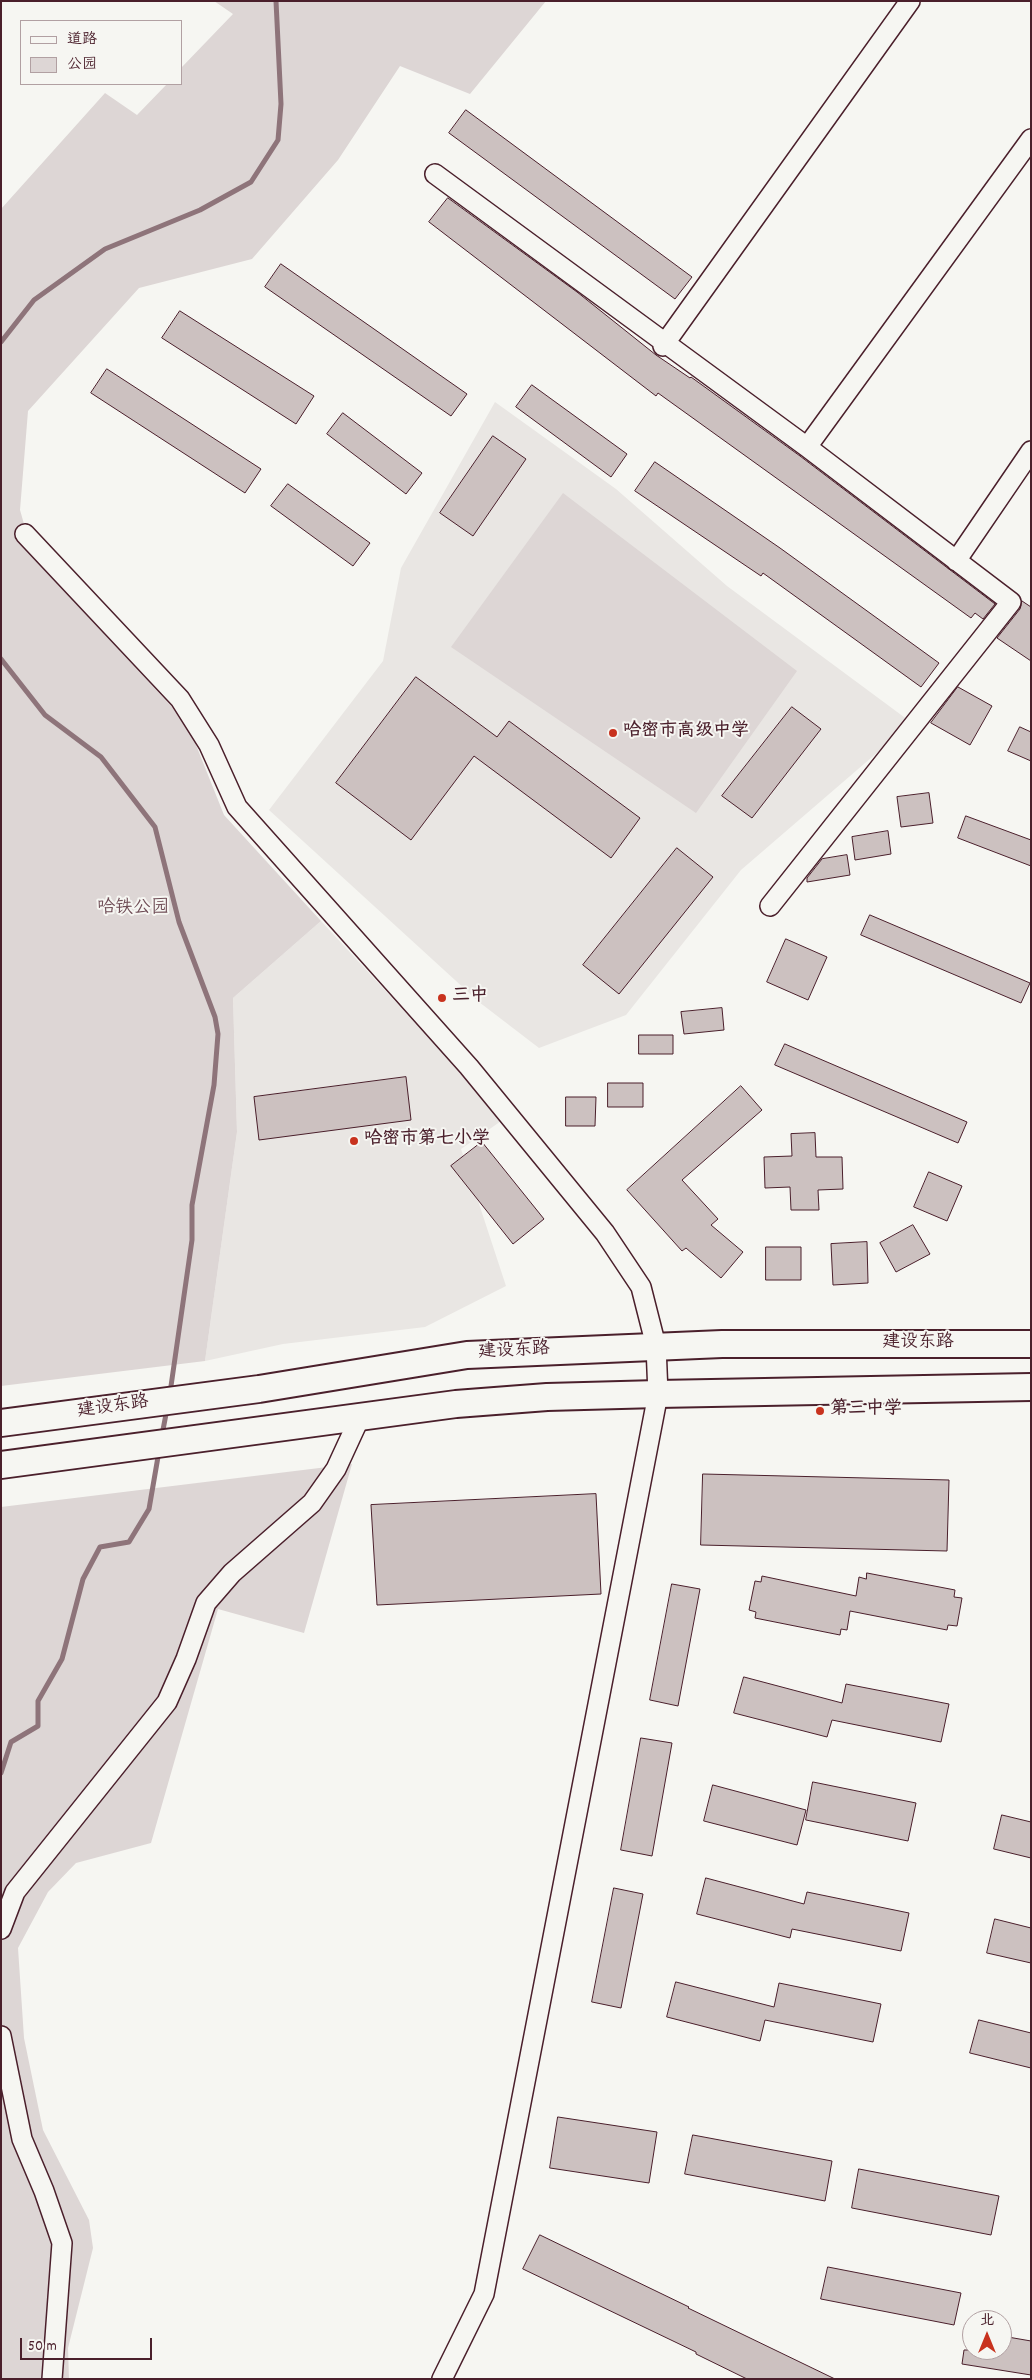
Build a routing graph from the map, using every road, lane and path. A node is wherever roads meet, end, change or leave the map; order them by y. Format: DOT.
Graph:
graph roads {
  1 [pos="910,1"];
  2 [pos="1031,139"];
  3 [pos="434,174"];
  4 [pos="663,346"];
  5 [pos="807,447"];
  6 [pos="1031,451"];
  7 [pos="25,534"];
  8 [pos="956,560"];
  9 [pos="770,906"];
  10 [pos="1031,1344"];
  11 [pos="656,1346"];
  12 [pos="1031,1387"];
  13 [pos="658,1394"];
  14 [pos="360,1416"];
  15 [pos="1,1423"];
  16 [pos="1,1465"];
  17 [pos="1,1929"];
  18 [pos="1,2036"];
  19 [pos="52,2379"];
  20 [pos="442,2379"];
  1 -- 4 [label="street"];
  2 -- 5 [label="street"];
  3 -- 5 [label="street"];
  5 -- 8 [label="street"];
  6 -- 8 [label="street"];
  7 -- 11 [label="street"];
  8 -- 9 [label="street"];
  10 -- 11 [label="main road, 建设东路"];
  11 -- 13 [label="street"];
  11 -- 15 [label="main road, 建设东路"];
  12 -- 13 [label="main road"];
  13 -- 14 [label="main road"];
  13 -- 20 [label="street"];
  14 -- 16 [label="main road"];
  14 -- 17 [label="street"];
  18 -- 19 [label="street"];
}
